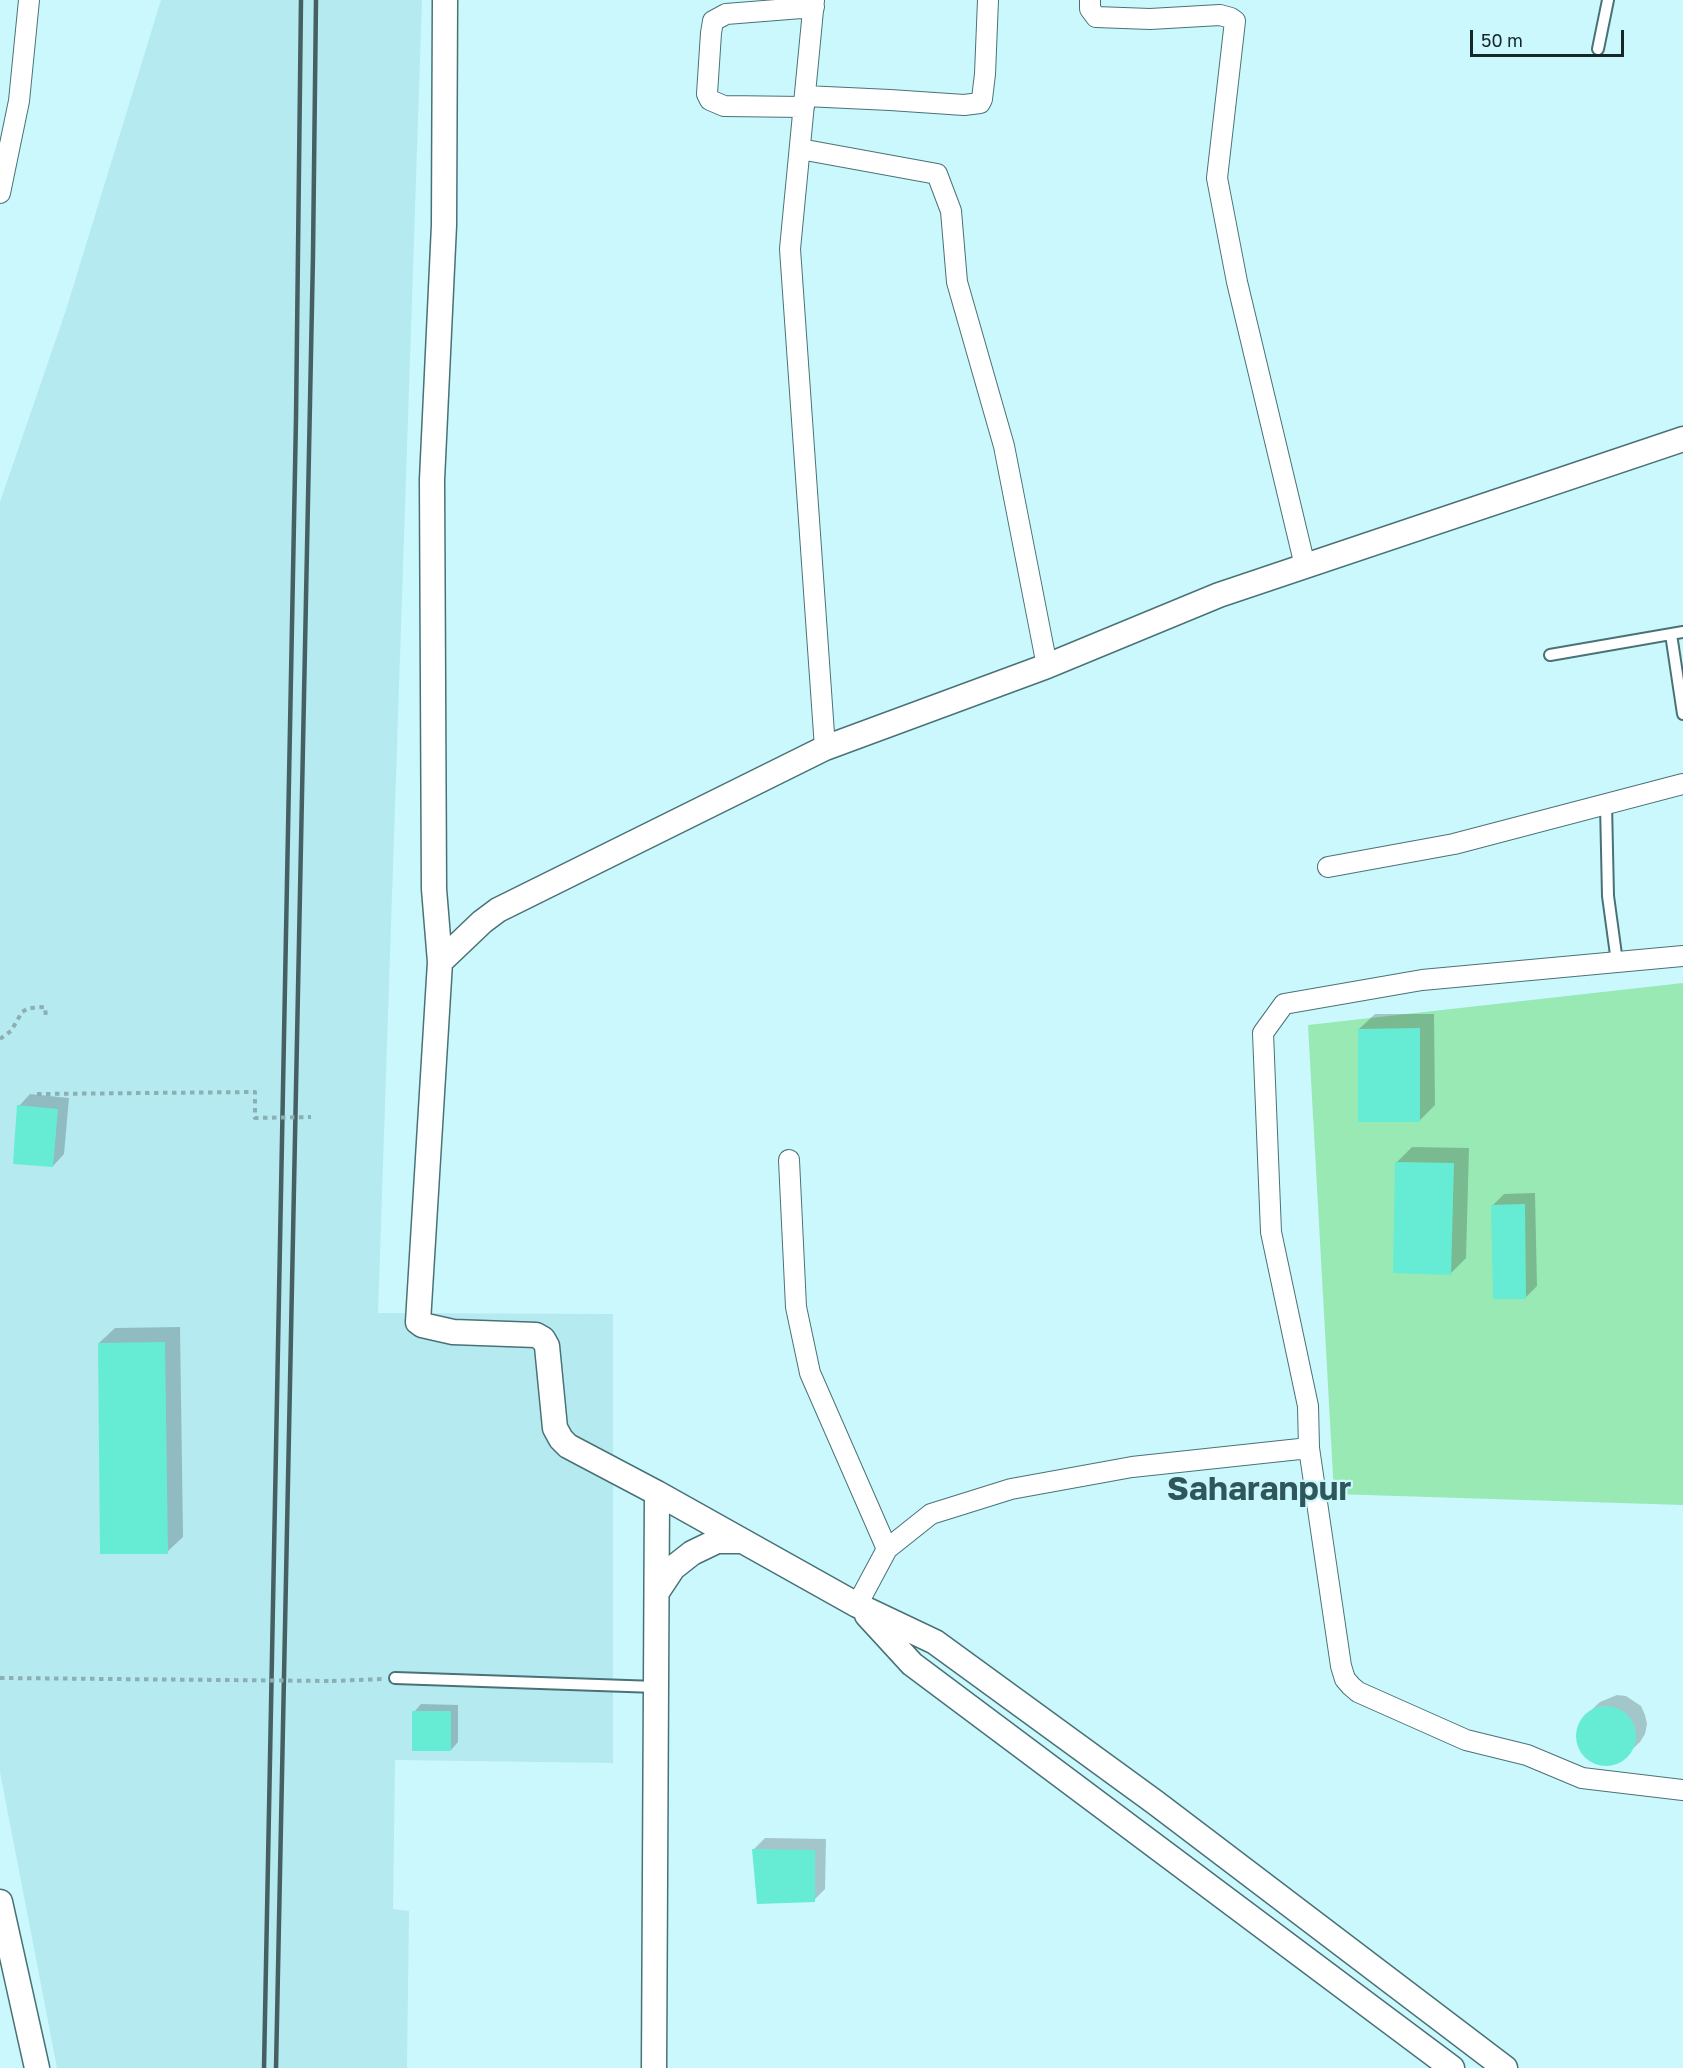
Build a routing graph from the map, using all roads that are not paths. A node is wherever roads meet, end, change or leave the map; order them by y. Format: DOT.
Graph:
graph roads {
  1 [pos="29,0"];
  2 [pos="445,0"];
  3 [pos="988,0"];
  4 [pos="1090,0"];
  5 [pos="1608,0"];
  6 [pos="814,4"];
  7 [pos="1598,49"];
  8 [pos="805,102"];
  9 [pos="800,149"];
  10 [pos="0,193"];
  11 [pos="1683,439"];
  12 [pos="1305,566"];
  13 [pos="1683,632"];
  14 [pos="1671,634"];
  15 [pos="1550,655"];
  16 [pos="1047,666"];
  17 [pos="1683,714"];
  18 [pos="825,748"];
  19 [pos="1683,784"];
  20 [pos="1606,804"];
  21 [pos="1328,867"];
  22 [pos="1683,956"];
  23 [pos="440,962"];
  24 [pos="1617,962"];
  25 [pos="789,1160"];
  26 [pos="1309,1448"];
  27 [pos="657,1493"];
  28 [pos="742,1541"];
  29 [pos="886,1549"];
  30 [pos="657,1592"];
  31 [pos="857,1605"];
  32 [pos="395,1678"];
  33 [pos="656,1687"];
  34 [pos="1683,1790"];
  35 [pos="0,1902"];
  36 [pos="1439,2064"];
  37 [pos="37,2068"];
  38 [pos="654,2068"];
  39 [pos="1505,2068"];
  1 -- 10 [label="street"];
  2 -- 23 [label="street"];
  3 -- 8 [label="street"];
  4 -- 12 [label="street"];
  5 -- 7 [label="lane"];
  6 -- 8 [label="street"];
  6 -- 8 [label="street"];
  8 -- 9 [label="street"];
  9 -- 16 [label="street"];
  9 -- 18 [label="street"];
  11 -- 12 [label="street"];
  12 -- 16 [label="street"];
  13 -- 14 [label="lane"];
  14 -- 15 [label="lane"];
  14 -- 17 [label="lane"];
  16 -- 18 [label="street"];
  18 -- 23 [label="street"];
  19 -- 20 [label="street"];
  20 -- 21 [label="street"];
  20 -- 24 [label="lane"];
  22 -- 24 [label="street"];
  23 -- 27 [label="street"];
  24 -- 26 [label="street"];
  25 -- 29 [label="street"];
  26 -- 29 [label="street"];
  26 -- 34 [label="street"];
  27 -- 28 [label="street"];
  27 -- 30 [label="street"];
  28 -- 30 [label="street"];
  28 -- 31 [label="street"];
  29 -- 31 [label="street"];
  30 -- 33 [label="street"];
  31 -- 36 [label="street"];
  31 -- 39 [label="street"];
  32 -- 33 [label="lane"];
  33 -- 38 [label="street"];
  35 -- 37 [label="street"];
}
